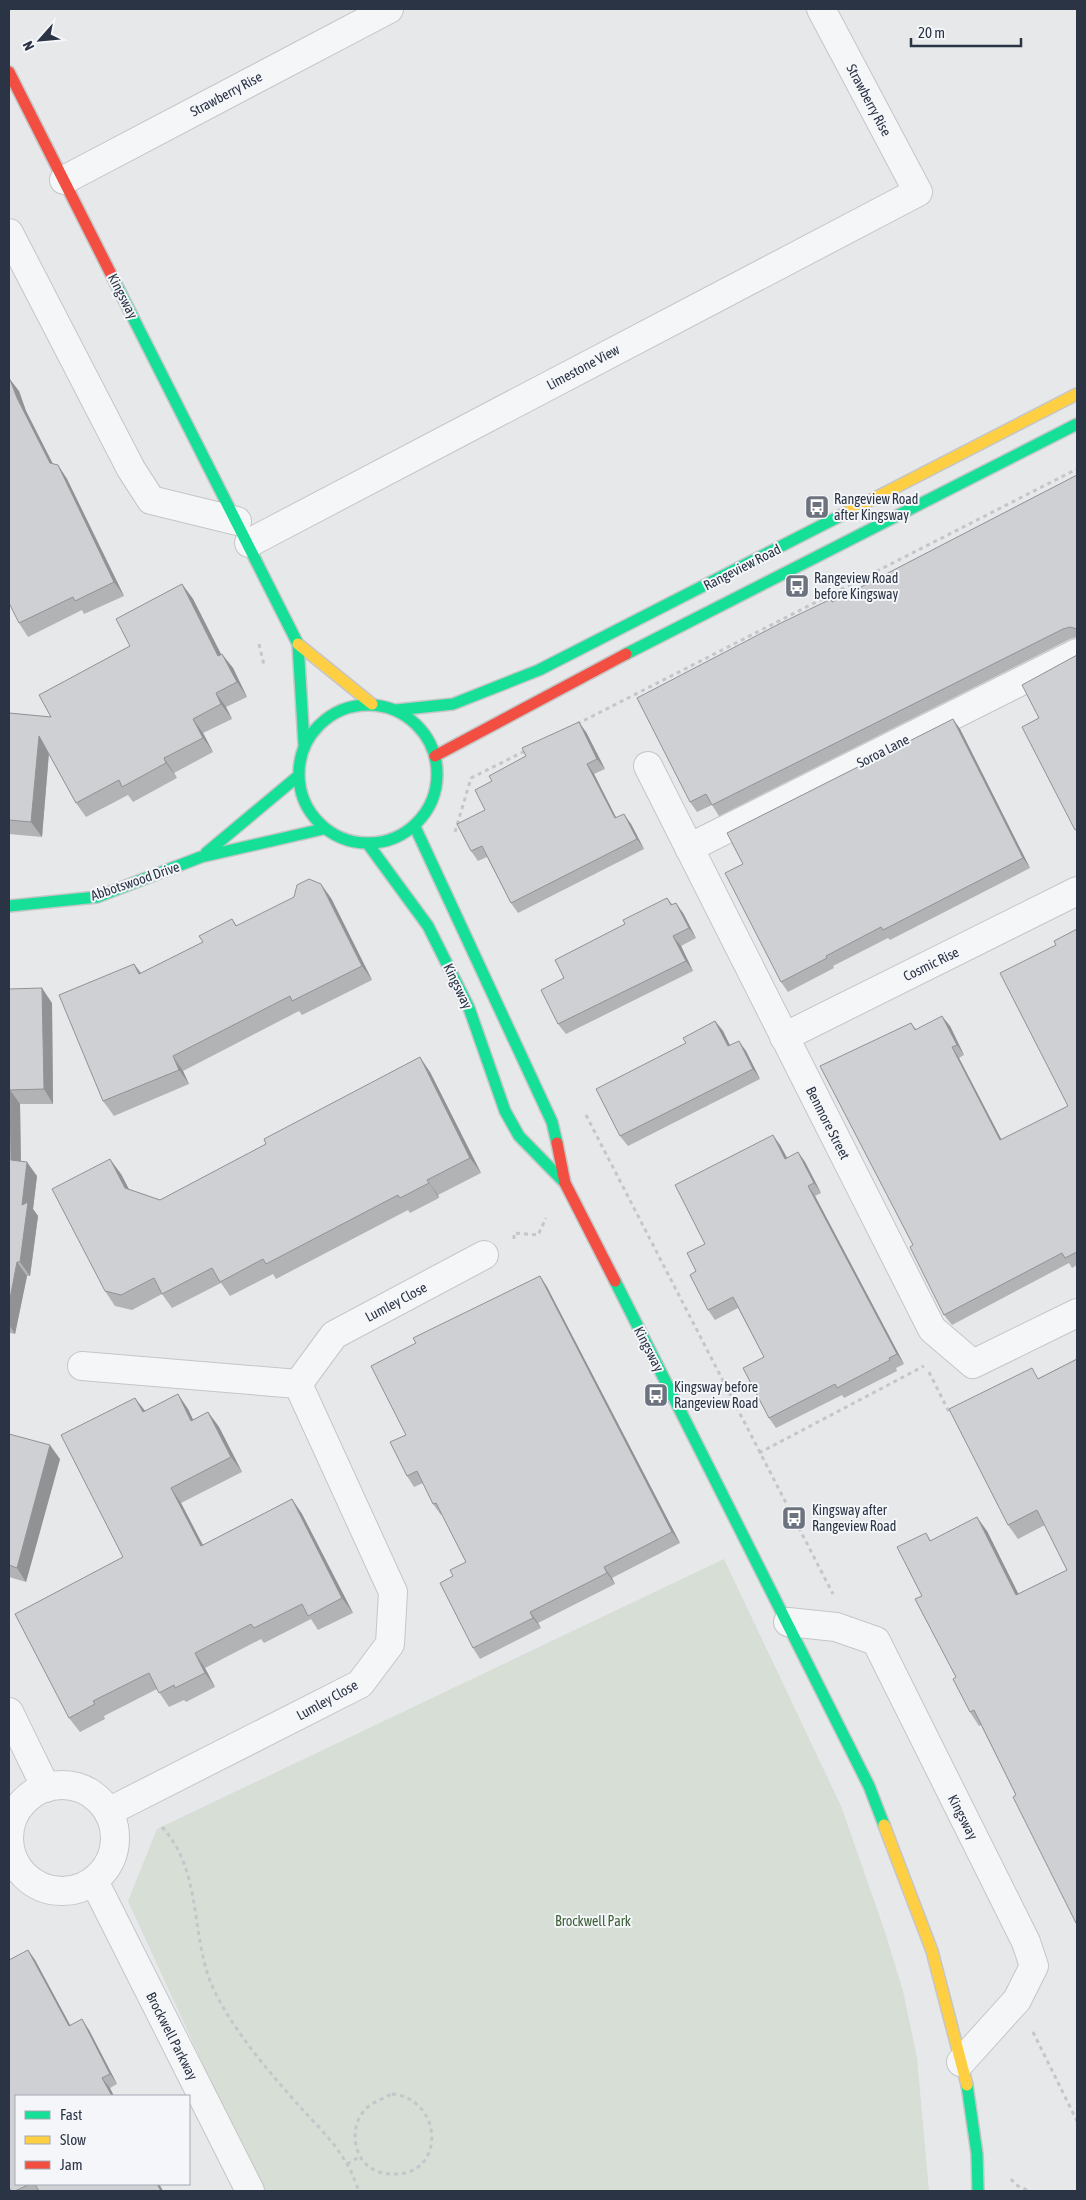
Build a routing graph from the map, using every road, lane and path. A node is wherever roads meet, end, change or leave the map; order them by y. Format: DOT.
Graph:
graph roads {
  1 [pos="389,9"];
  2 [pos="822,9"];
  3 [pos="9,72"];
  4 [pos="64,180"];
  5 [pos="918,192"];
  6 [pos="9,234"];
  7 [pos="1077,394"];
  8 [pos="1077,424"];
  9 [pos="243,532"];
  10 [pos="744,580"];
  11 [pos="257,638"];
  12 [pos="298,644"];
  13 [pos="1077,653"];
  14 [pos="266,673"];
  15 [pos="372,704"];
  16 [pos="396,710"];
  17 [pos="304,744"];
  18 [pos="435,756"];
  19 [pos="648,766"];
  20 [pos="298,777"];
  21 [pos="415,826"];
  22 [pos="323,829"];
  23 [pos="368,844"];
  24 [pos="689,848"];
  25 [pos="201,857"];
  26 [pos="1077,891"];
  27 [pos="9,906"];
  28 [pos="784,1037"];
  29 [pos="565,1183"];
  30 [pos="549,1212"];
  31 [pos="484,1255"];
  32 [pos="1077,1313"];
  33 [pos="82,1366"];
  34 [pos="298,1384"];
  35 [pos="958,1408"];
  36 [pos="788,1622"];
  37 [pos="836,1627"];
  38 [pos="9,1712"];
  39 [pos="46,1788"];
  40 [pos="108,1812"];
  41 [pos="162,1827"];
  42 [pos="11,1863"];
  43 [pos="94,1881"];
  44 [pos="1017,2000"];
  45 [pos="961,2062"];
  46 [pos="1077,2121"];
  47 [pos="359,2157"];
  48 [pos="347,2164"];
  49 [pos="250,2191"];
  50 [pos="359,2191"];
  51 [pos="978,2191"];
  1 -- 4 [label="street, Strawberry Rise"];
  2 -- 5 [label="street, Strawberry Rise"];
  3 -- 4 [label="street, Kingsway"];
  4 -- 9 [label="street, Kingsway"];
  5 -- 9 [label="street, Limestone View"];
  6 -- 9 [label="street"];
  7 -- 10 [label="street, Rangeview Road"];
  8 -- 10 [label="street, Rangeview Road"];
  9 -- 12 [label="street, Kingsway"];
  10 -- 16 [label="street, Rangeview Road"];
  10 -- 18 [label="street, Rangeview Road"];
  11 -- 14 [label="path"];
  12 -- 15 [label="street, Kingsway"];
  12 -- 17 [label="street, Kingsway"];
  13 -- 24 [label="street, Soroa Lane"];
  15 -- 16 [label="street"];
  15 -- 17 [label="street"];
  16 -- 18 [label="street"];
  17 -- 20 [label="street"];
  18 -- 21 [label="street"];
  19 -- 24 [label="street, Benmore Street"];
  20 -- 22 [label="street"];
  20 -- 25 [label="street, Abbotswood Drive"];
  21 -- 23 [label="street"];
  21 -- 29 [label="street, Kingsway"];
  22 -- 23 [label="street"];
  22 -- 25 [label="street, Abbotswood Drive"];
  23 -- 29 [label="street, Kingsway"];
  24 -- 28 [label="street, Benmore Street"];
  25 -- 27 [label="street, Abbotswood Drive"];
  26 -- 28 [label="street, Cosmic Rise"];
  28 -- 32 [label="street, Benmore Street"];
  29 -- 36 [label="street, Kingsway"];
  30 -- 31 [label="path"];
  31 -- 34 [label="street, Lumley Close"];
  33 -- 34 [label="street"];
  34 -- 40 [label="street, Lumley Close"];
  35 -- 37 [label="path"];
  36 -- 37 [label="street, Kingsway"];
  36 -- 45 [label="street, Kingsway"];
  37 -- 44 [label="street, Kingsway"];
  38 -- 39 [label="street"];
  39 -- 40 [label="street"];
  39 -- 42 [label="street"];
  40 -- 43 [label="street"];
  41 -- 48 [label="path"];
  42 -- 43 [label="street"];
  43 -- 49 [label="street, Brockwell Parkway"];
  44 -- 45 [label="street, Kingsway"];
  44 -- 46 [label="path"];
  45 -- 51 [label="street, Kingsway"];
  47 -- 47 [label="path"];
  47 -- 48 [label="path"];
  48 -- 50 [label="path"];
}
